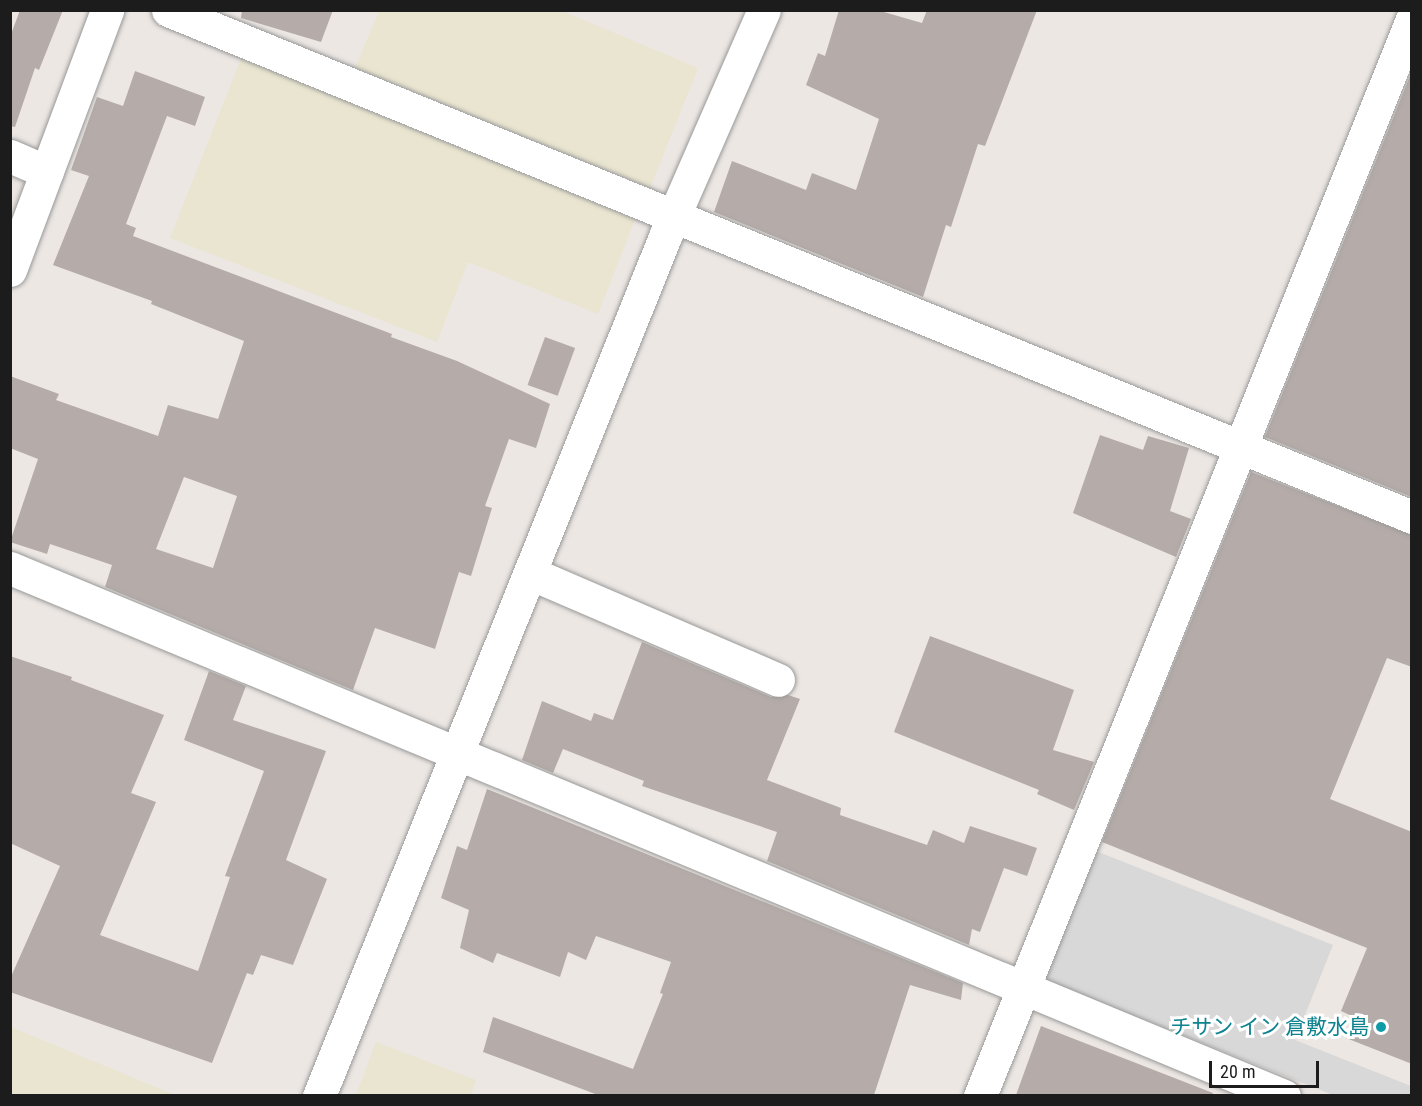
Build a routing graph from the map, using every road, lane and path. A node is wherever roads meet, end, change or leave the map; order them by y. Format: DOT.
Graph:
graph roads {
  1 [pos="107,10"];
  2 [pos="168,10"];
  3 [pos="764,10"];
  4 [pos="1412,20"];
  5 [pos="10,156"];
  6 [pos="47,172"];
  7 [pos="675,215"];
  8 [pos="10,270"];
  9 [pos="1239,447"];
  10 [pos="1412,517"];
  11 [pos="10,568"];
  12 [pos="530,573"];
  13 [pos="778,680"];
  14 [pos="458,753"];
  15 [pos="1023,988"];
  16 [pos="319,1095"];
  17 [pos="980,1095"];
  18 [pos="1284,1095"];
  1 -- 6 [label="street"];
  2 -- 7 [label="street"];
  3 -- 7 [label="street"];
  4 -- 9 [label="street"];
  5 -- 6 [label="street"];
  6 -- 8 [label="street"];
  7 -- 9 [label="street"];
  7 -- 12 [label="street"];
  9 -- 10 [label="street"];
  9 -- 15 [label="street"];
  11 -- 14 [label="street"];
  12 -- 13 [label="street"];
  12 -- 14 [label="street"];
  14 -- 15 [label="street"];
  14 -- 16 [label="street"];
  15 -- 17 [label="street"];
  15 -- 18 [label="street"];
}
